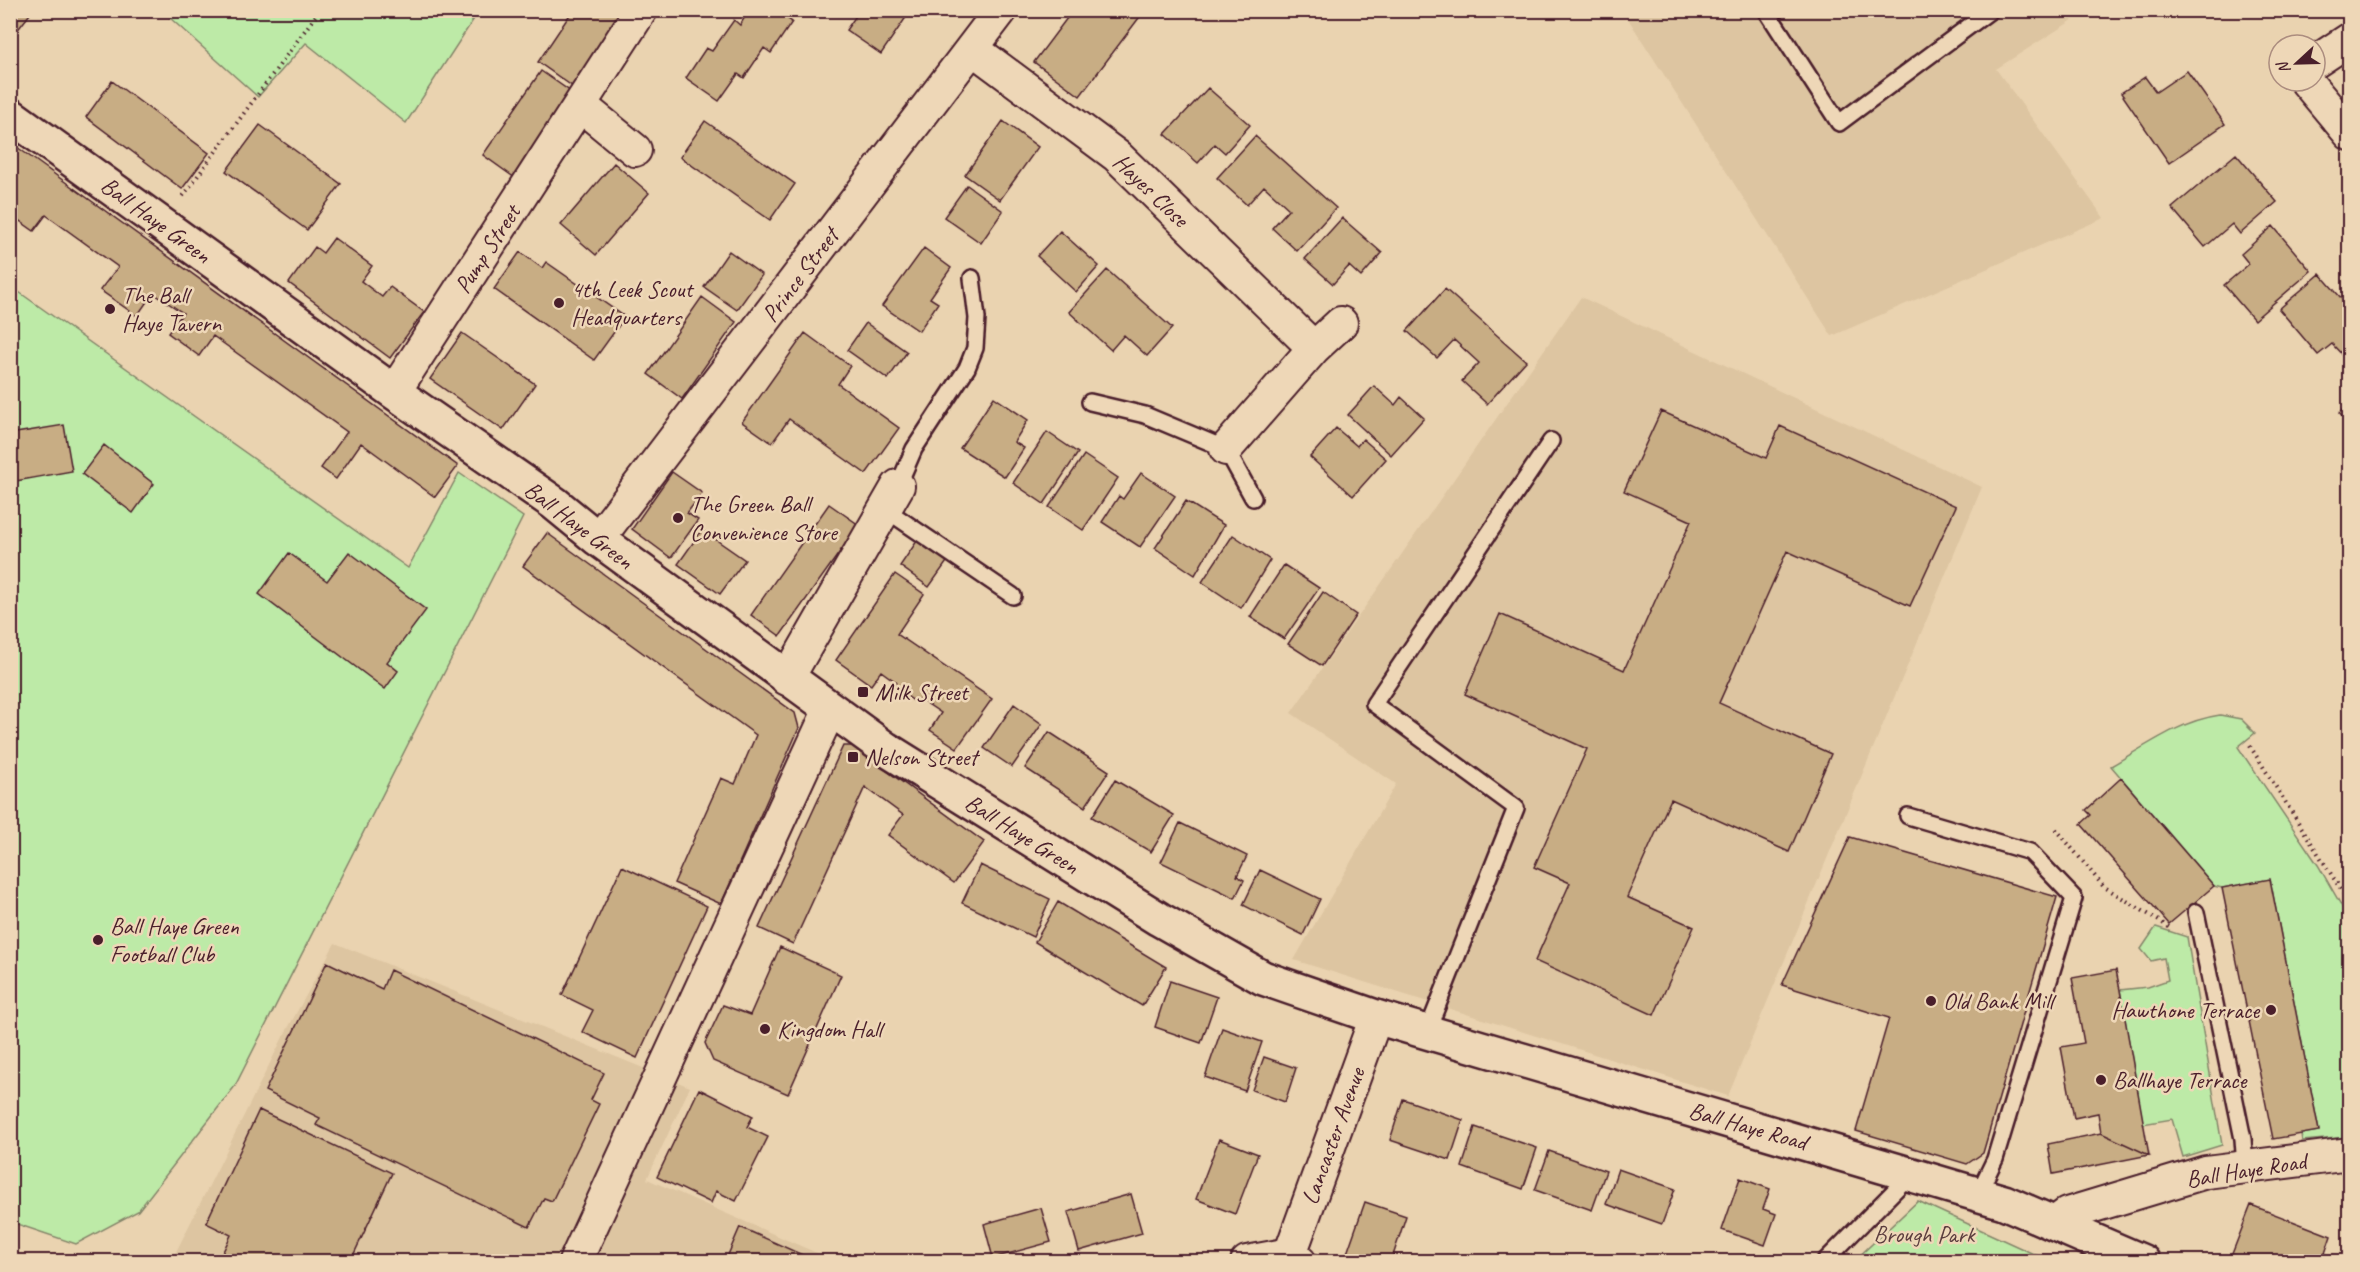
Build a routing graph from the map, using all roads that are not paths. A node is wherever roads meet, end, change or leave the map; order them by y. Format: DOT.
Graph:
graph roads {
  1 [pos="641,10"];
  2 [pos="1001,10"];
  3 [pos="1766,10"];
  4 [pos="1991,10"];
  5 [pos="2349,39"];
  6 [pos="973,49"];
  7 [pos="2327,54"];
  8 [pos="2316,93"];
  9 [pos="580,105"];
  10 [pos="10,115"];
  11 [pos="2349,134"];
  12 [pos="636,150"];
  13 [pos="972,278"];
  14 [pos="1341,323"];
  15 [pos="1314,348"];
  16 [pos="394,392"];
  17 [pos="1090,402"];
  18 [pos="1551,441"];
  19 [pos="1227,448"];
  20 [pos="891,498"];
  21 [pos="1253,498"];
  22 [pos="597,539"];
  23 [pos="1012,596"];
  24 [pos="787,679"];
  25 [pos="830,709"];
  26 [pos="1908,816"];
  27 [pos="2196,912"];
  28 [pos="1159,919"];
  29 [pos="1376,1017"];
  30 [pos="1427,1032"];
  31 [pos="2349,1154"];
  32 [pos="2245,1167"];
  33 [pos="1911,1174"];
  34 [pos="1978,1194"];
  35 [pos="2055,1223"];
  36 [pos="1295,1258"];
  37 [pos="575,1262"];
  38 [pos="1247,1262"];
  39 [pos="1824,1262"];
  40 [pos="2143,1262"];
  1 -- 9 [label="street, Pump Street"];
  2 -- 6 [label="street, Prince Street"];
  3 -- 4 [label="lane"];
  5 -- 7 [label="street"];
  6 -- 15 [label="street, Hayes Close"];
  6 -- 22 [label="street, Prince Street"];
  8 -- 11 [label="street"];
  9 -- 12 [label="street"];
  9 -- 16 [label="street, Pump Street"];
  10 -- 16 [label="street, Ball Haye Green"];
  13 -- 20 [label="lane"];
  14 -- 15 [label="street"];
  15 -- 19 [label="street"];
  16 -- 22 [label="street, Ball Haye Green"];
  17 -- 19 [label="lane"];
  18 -- 30 [label="lane"];
  19 -- 21 [label="lane"];
  20 -- 23 [label="lane"];
  20 -- 24 [label="street"];
  22 -- 24 [label="street, Ball Haye Green"];
  24 -- 25 [label="street, Ball Haye Green"];
  25 -- 28 [label="street, Ball Haye Green"];
  25 -- 37 [label="street"];
  26 -- 34 [label="lane"];
  27 -- 32 [label="lane"];
  28 -- 29 [label="street, Ball Haye Road"];
  29 -- 30 [label="street, Ball Haye Road"];
  29 -- 36 [label="street, Lancaster Avenue"];
  30 -- 33 [label="street, Ball Haye Road"];
  31 -- 32 [label="street, Ball Haye Road"];
  32 -- 35 [label="street, Ball Haye Road"];
  33 -- 34 [label="street, Ball Haye Road"];
  33 -- 39 [label="lane"];
  34 -- 35 [label="street, Ball Haye Road"];
  35 -- 40 [label="street"];
  36 -- 38 [label="street, Lancaster Avenue"];
}
